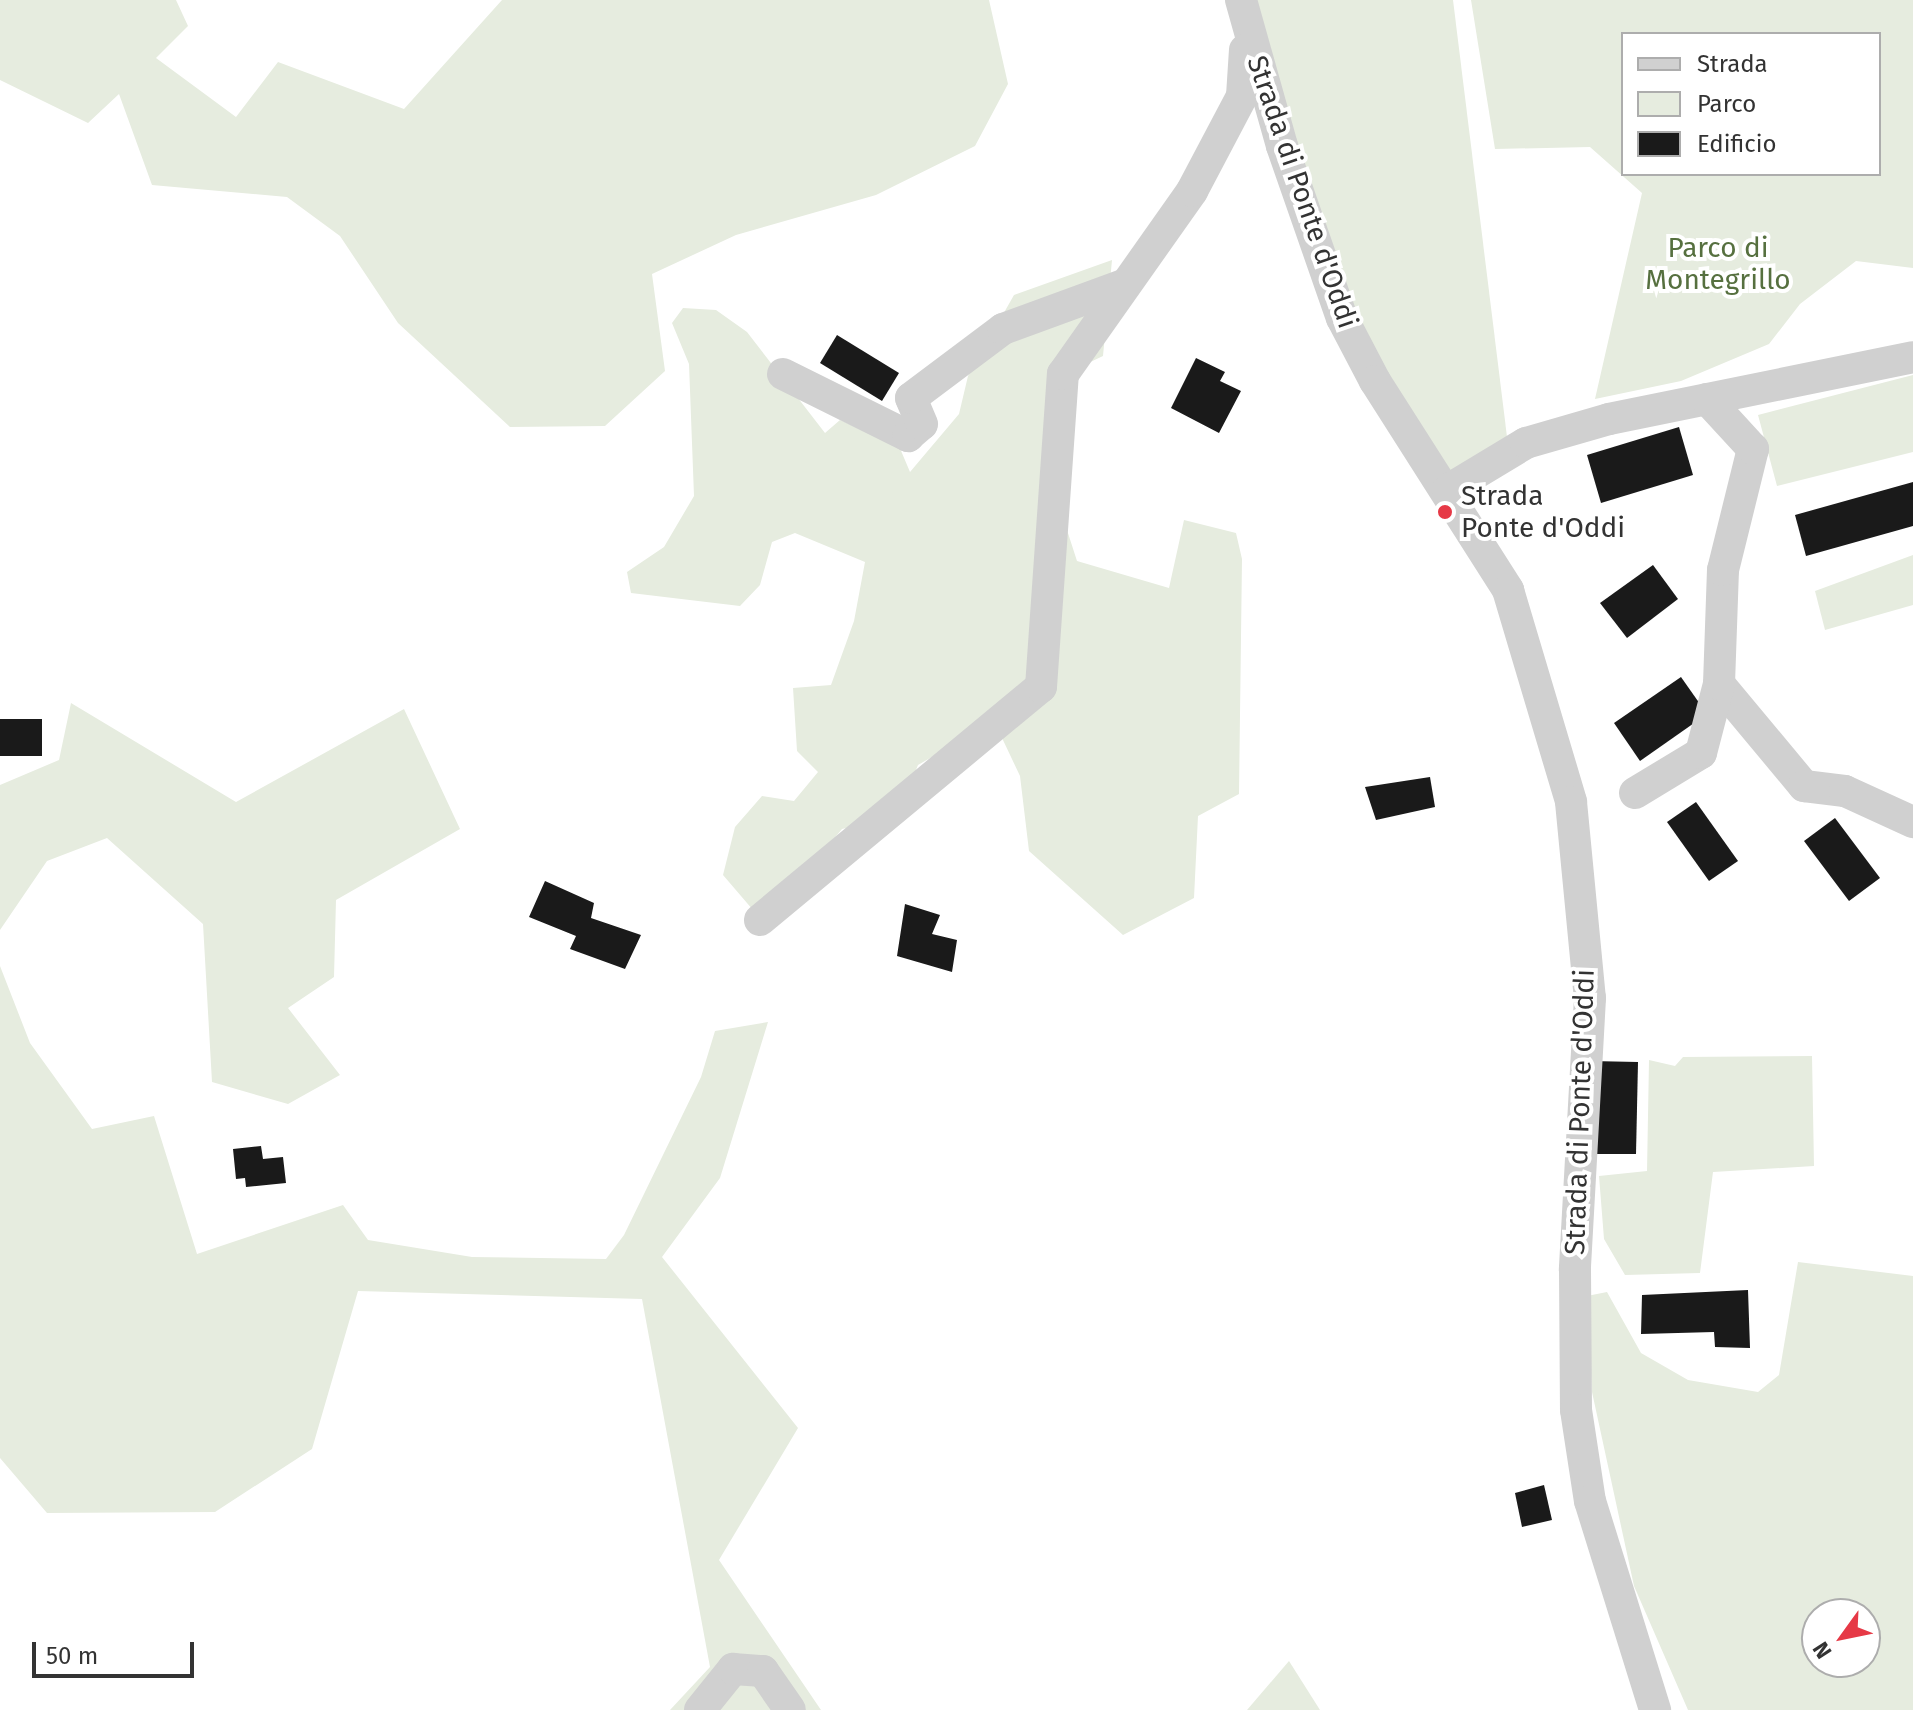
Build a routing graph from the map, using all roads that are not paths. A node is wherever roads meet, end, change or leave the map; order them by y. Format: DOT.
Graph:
graph roads {
  1 [pos="1244,15"];
  2 [pos="1123,285"];
  3 [pos="1913,357"];
  4 [pos="783,374"];
  5 [pos="1707,399"];
  6 [pos="1448,490"];
  7 [pos="1719,684"];
  8 [pos="1635,793"];
  9 [pos="1913,822"];
  10 [pos="760,920"];
  11 [pos="700,1710"];
  12 [pos="790,1710"];
  13 [pos="1655,1710"];
  1 -- 2 [label="street"];
  1 -- 6 [label="street, Strada di Ponte d'Oddi"];
  2 -- 4 [label="street"];
  2 -- 10 [label="street"];
  3 -- 5 [label="street"];
  5 -- 6 [label="street"];
  5 -- 7 [label="street"];
  6 -- 13 [label="street, Strada di Ponte d'Oddi"];
  7 -- 8 [label="street"];
  7 -- 9 [label="street"];
  11 -- 12 [label="street"];
}
